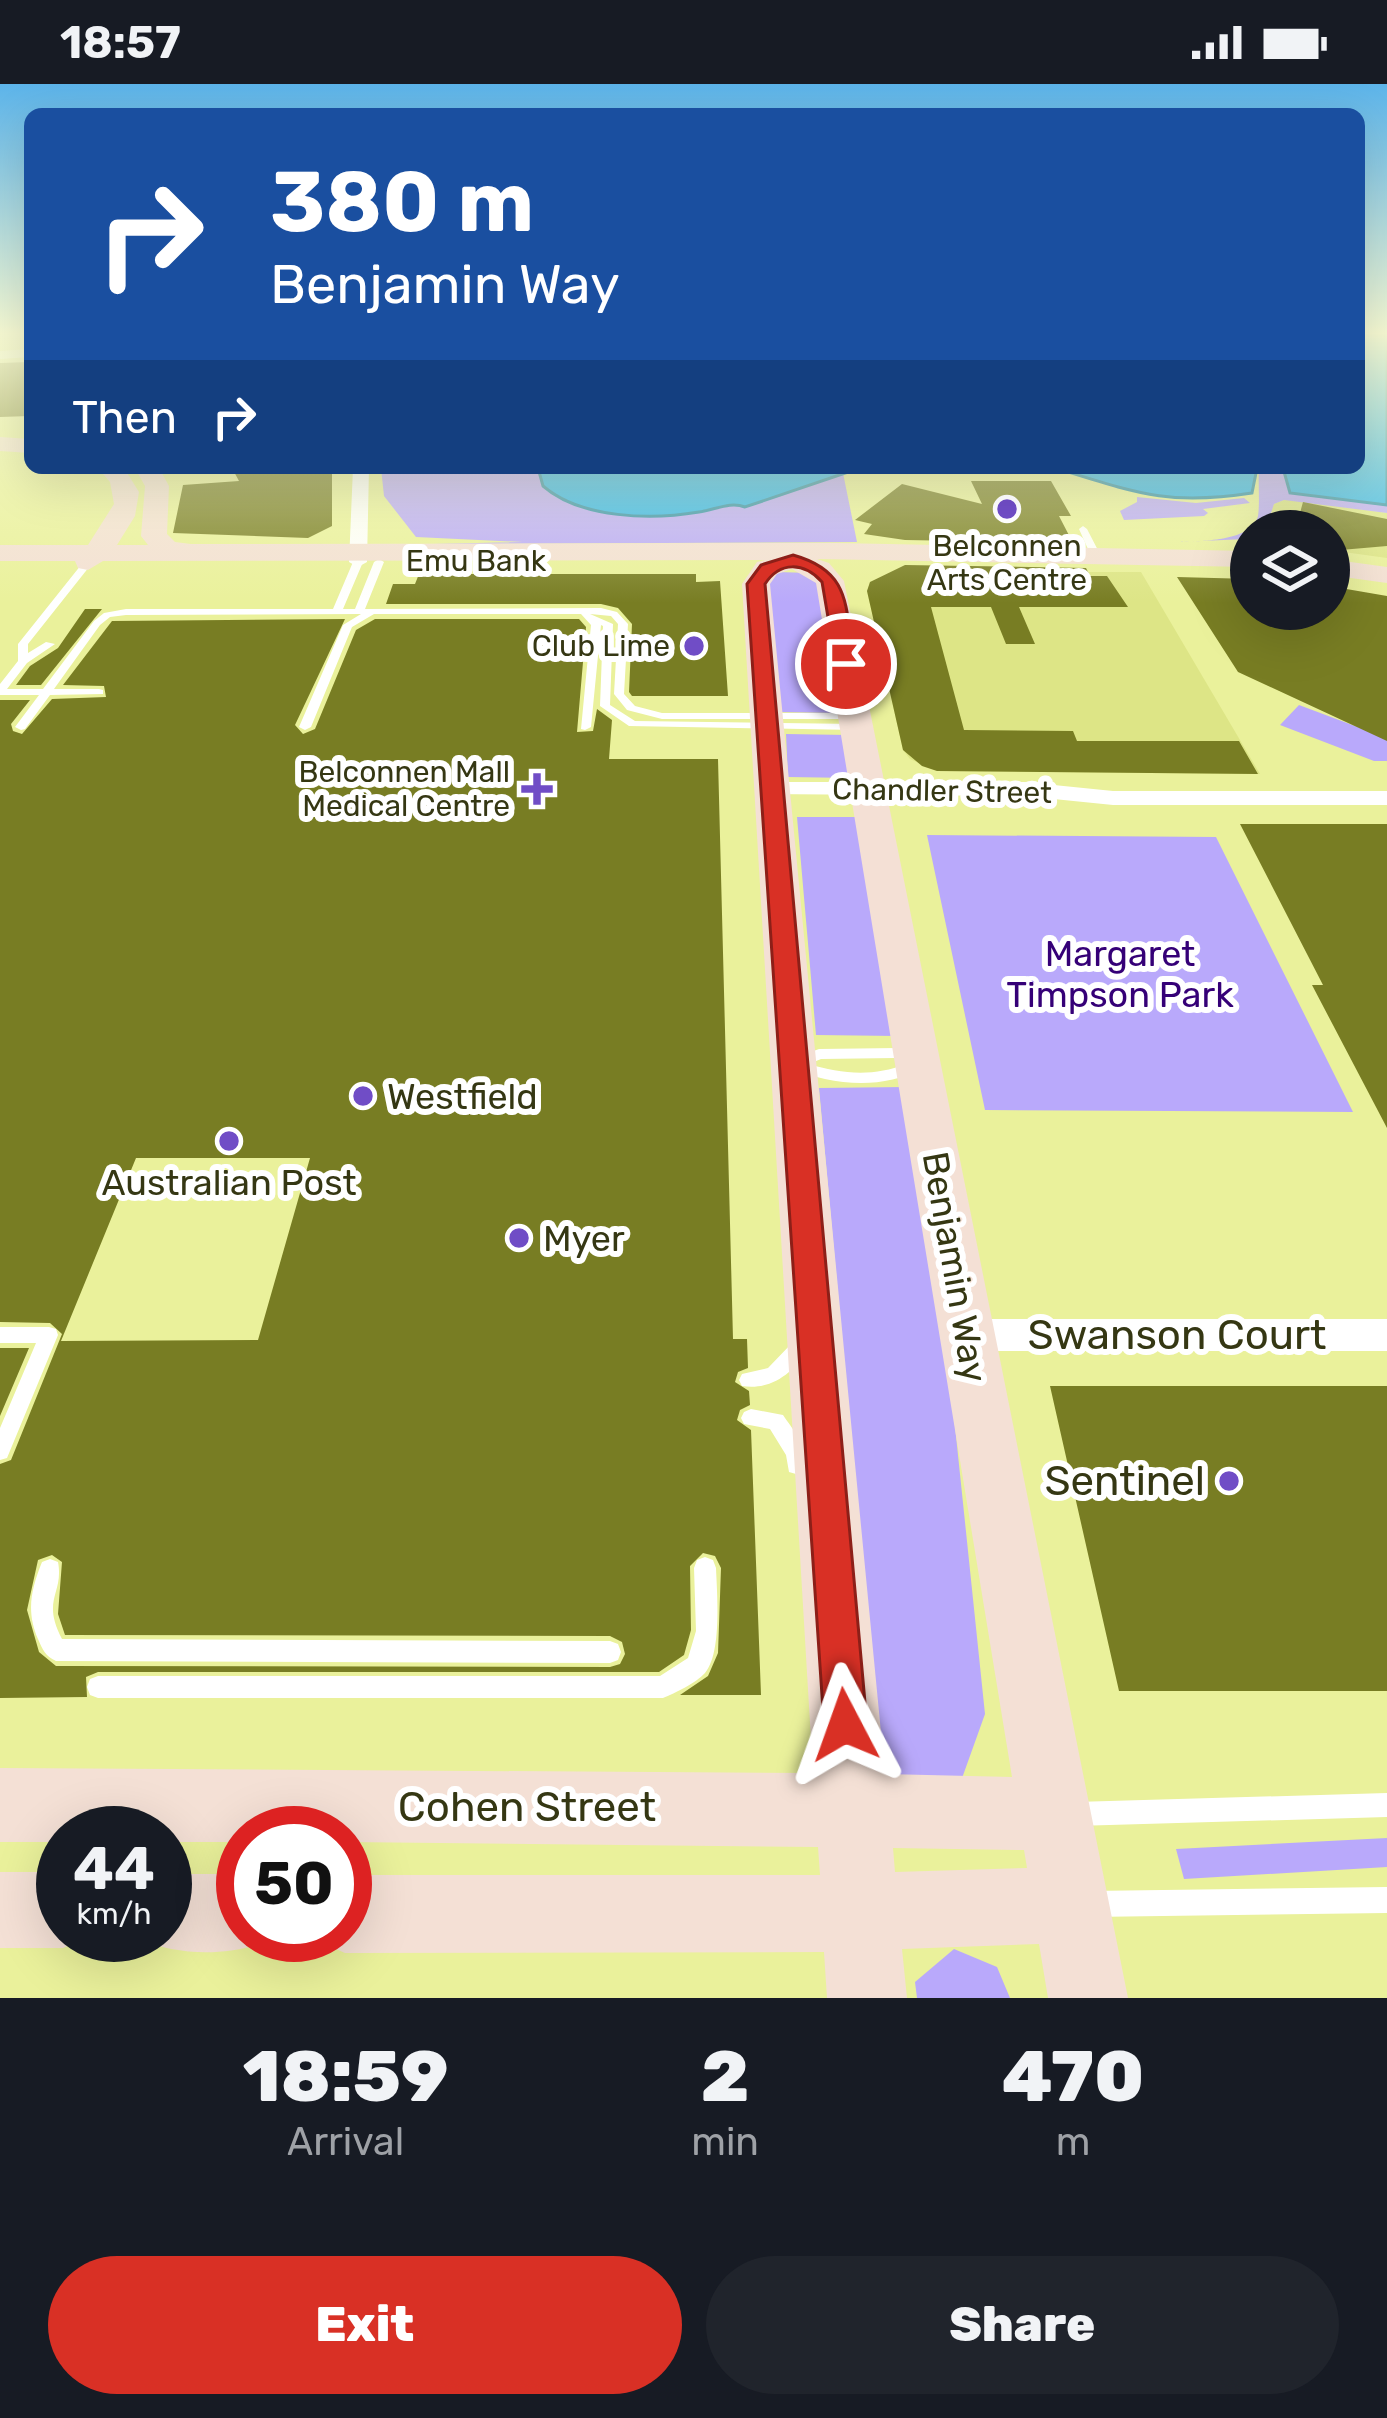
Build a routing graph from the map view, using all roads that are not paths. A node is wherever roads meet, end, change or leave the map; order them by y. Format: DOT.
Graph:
graph roads {
  1 [pos="117,474"];
  2 [pos="150,474"];
  3 [pos="361,474"];
  4 [pos="155,503"];
  5 [pos="1083,529"];
  6 [pos="193,554"];
  7 [pos="952,556"];
  8 [pos="0,558"];
  9 [pos="104,558"];
  10 [pos="370,558"];
  11 [pos="1097,558"];
  12 [pos="1230,559"];
  13 [pos="690,561"];
  14 [pos="802,561"];
  15 [pos="899,561"];
  16 [pos="1350,570"];
  17 [pos="1387,575"];
  18 [pos="756,584"];
  19 [pos="338,609"];
  20 [pos="358,613"];
  21 [pos="50,644"];
  22 [pos="23,662"];
  23 [pos="0,692"];
  24 [pos="99,692"];
  25 [pos="709,722"];
  26 [pos="855,722"];
  27 [pos="21,727"];
  28 [pos="305,727"];
  29 [pos="585,728"];
  30 [pos="769,748"];
  31 [pos="1387,798"];
  32 [pos="870,799"];
  33 [pos="794,1064"];
  34 [pos="918,1064"];
  35 [pos="814,1332"];
  36 [pos="0,1335"];
  37 [pos="968,1335"];
  38 [pos="1387,1335"];
  39 [pos="749,1380"];
  40 [pos="751,1418"];
  41 [pos="0,1451"];
  42 [pos="799,1495"];
  43 [pos="705,1568"];
  44 [pos="50,1570"];
  45 [pos="610,1652"];
  46 [pos="98,1687"];
  47 [pos="0,1805"];
  48 [pos="1387,1805"];
  49 [pos="852,1810"];
  50 [pos="1054,1814"];
  51 [pos="1387,1900"];
  52 [pos="1071,1905"];
  53 [pos="0,1910"];
  54 [pos="36,1910"];
  55 [pos="860,1912"];
  56 [pos="372,1914"];
  57 [pos="867,1998"];
  58 [pos="1088,1998"];
  1 -- 9 [label="main road"];
  2 -- 4 [label="main road"];
  3 -- 10 [label="street"];
  4 -- 6 [label="main road"];
  4 -- 9 [label="main road"];
  5 -- 11 [label="lane"];
  6 -- 9 [label="main road, Emu Bank"];
  6 -- 10 [label="main road, Emu Bank"];
  7 -- 11 [label="main road, Emu Bank"];
  7 -- 14 [label="main road, Emu Bank"];
  7 -- 15 [label="main road, Emu Bank"];
  8 -- 9 [label="main road, Emu Bank"];
  9 -- 10 [label="main road, Emu Bank"];
  9 -- 22 [label="lane"];
  10 -- 13 [label="main road, Emu Bank"];
  10 -- 14 [label="main road, Emu Bank"];
  10 -- 19 [label="lane"];
  10 -- 20 [label="lane"];
  11 -- 12 [label="main road, Emu Bank"];
  13 -- 14 [label="main road, Emu Bank"];
  13 -- 18 [label="main road"];
  14 -- 15 [label="main road"];
  14 -- 15 [label="main road, Emu Bank"];
  14 -- 18 [label="main road"];
  14 -- 26 [label="main road, Benjamin Way"];
  16 -- 17 [label="main road"];
  18 -- 30 [label="main road"];
  20 -- 25 [label="lane"];
  20 -- 27 [label="lane"];
  20 -- 28 [label="lane"];
  20 -- 29 [label="lane"];
  21 -- 22 [label="lane"];
  22 -- 23 [label="lane"];
  23 -- 24 [label="lane"];
  25 -- 30 [label="lane"];
  25 -- 30 [label="lane"];
  25 -- 30 [label="lane"];
  26 -- 30 [label="lane"];
  26 -- 32 [label="main road, Benjamin Way"];
  30 -- 32 [label="street, Chandler Street"];
  30 -- 33 [label="main road"];
  31 -- 32 [label="street, Chandler Street"];
  32 -- 34 [label="main road, Benjamin Way"];
  33 -- 34 [label="lane"];
  33 -- 35 [label="main road"];
  34 -- 37 [label="main road, Benjamin Way"];
  35 -- 39 [label="lane"];
  35 -- 49 [label="main road"];
  36 -- 41 [label="lane"];
  37 -- 38 [label="street, Swanson Court"];
  37 -- 50 [label="main road, Benjamin Way"];
  40 -- 42 [label="lane"];
  43 -- 46 [label="lane"];
  44 -- 45 [label="lane"];
  47 -- 49 [label="main road, Cohen Street"];
  48 -- 50 [label="lane"];
  49 -- 50 [label="main road, Cohen Street"];
  49 -- 55 [label="main road"];
  50 -- 52 [label="main road, Benjamin Way"];
  51 -- 52 [label="lane"];
  52 -- 55 [label="main road"];
  52 -- 58 [label="main road, Benjamin Way"];
  53 -- 54 [label="main road"];
  55 -- 56 [label="main road"];
  55 -- 57 [label="main road"];
}
